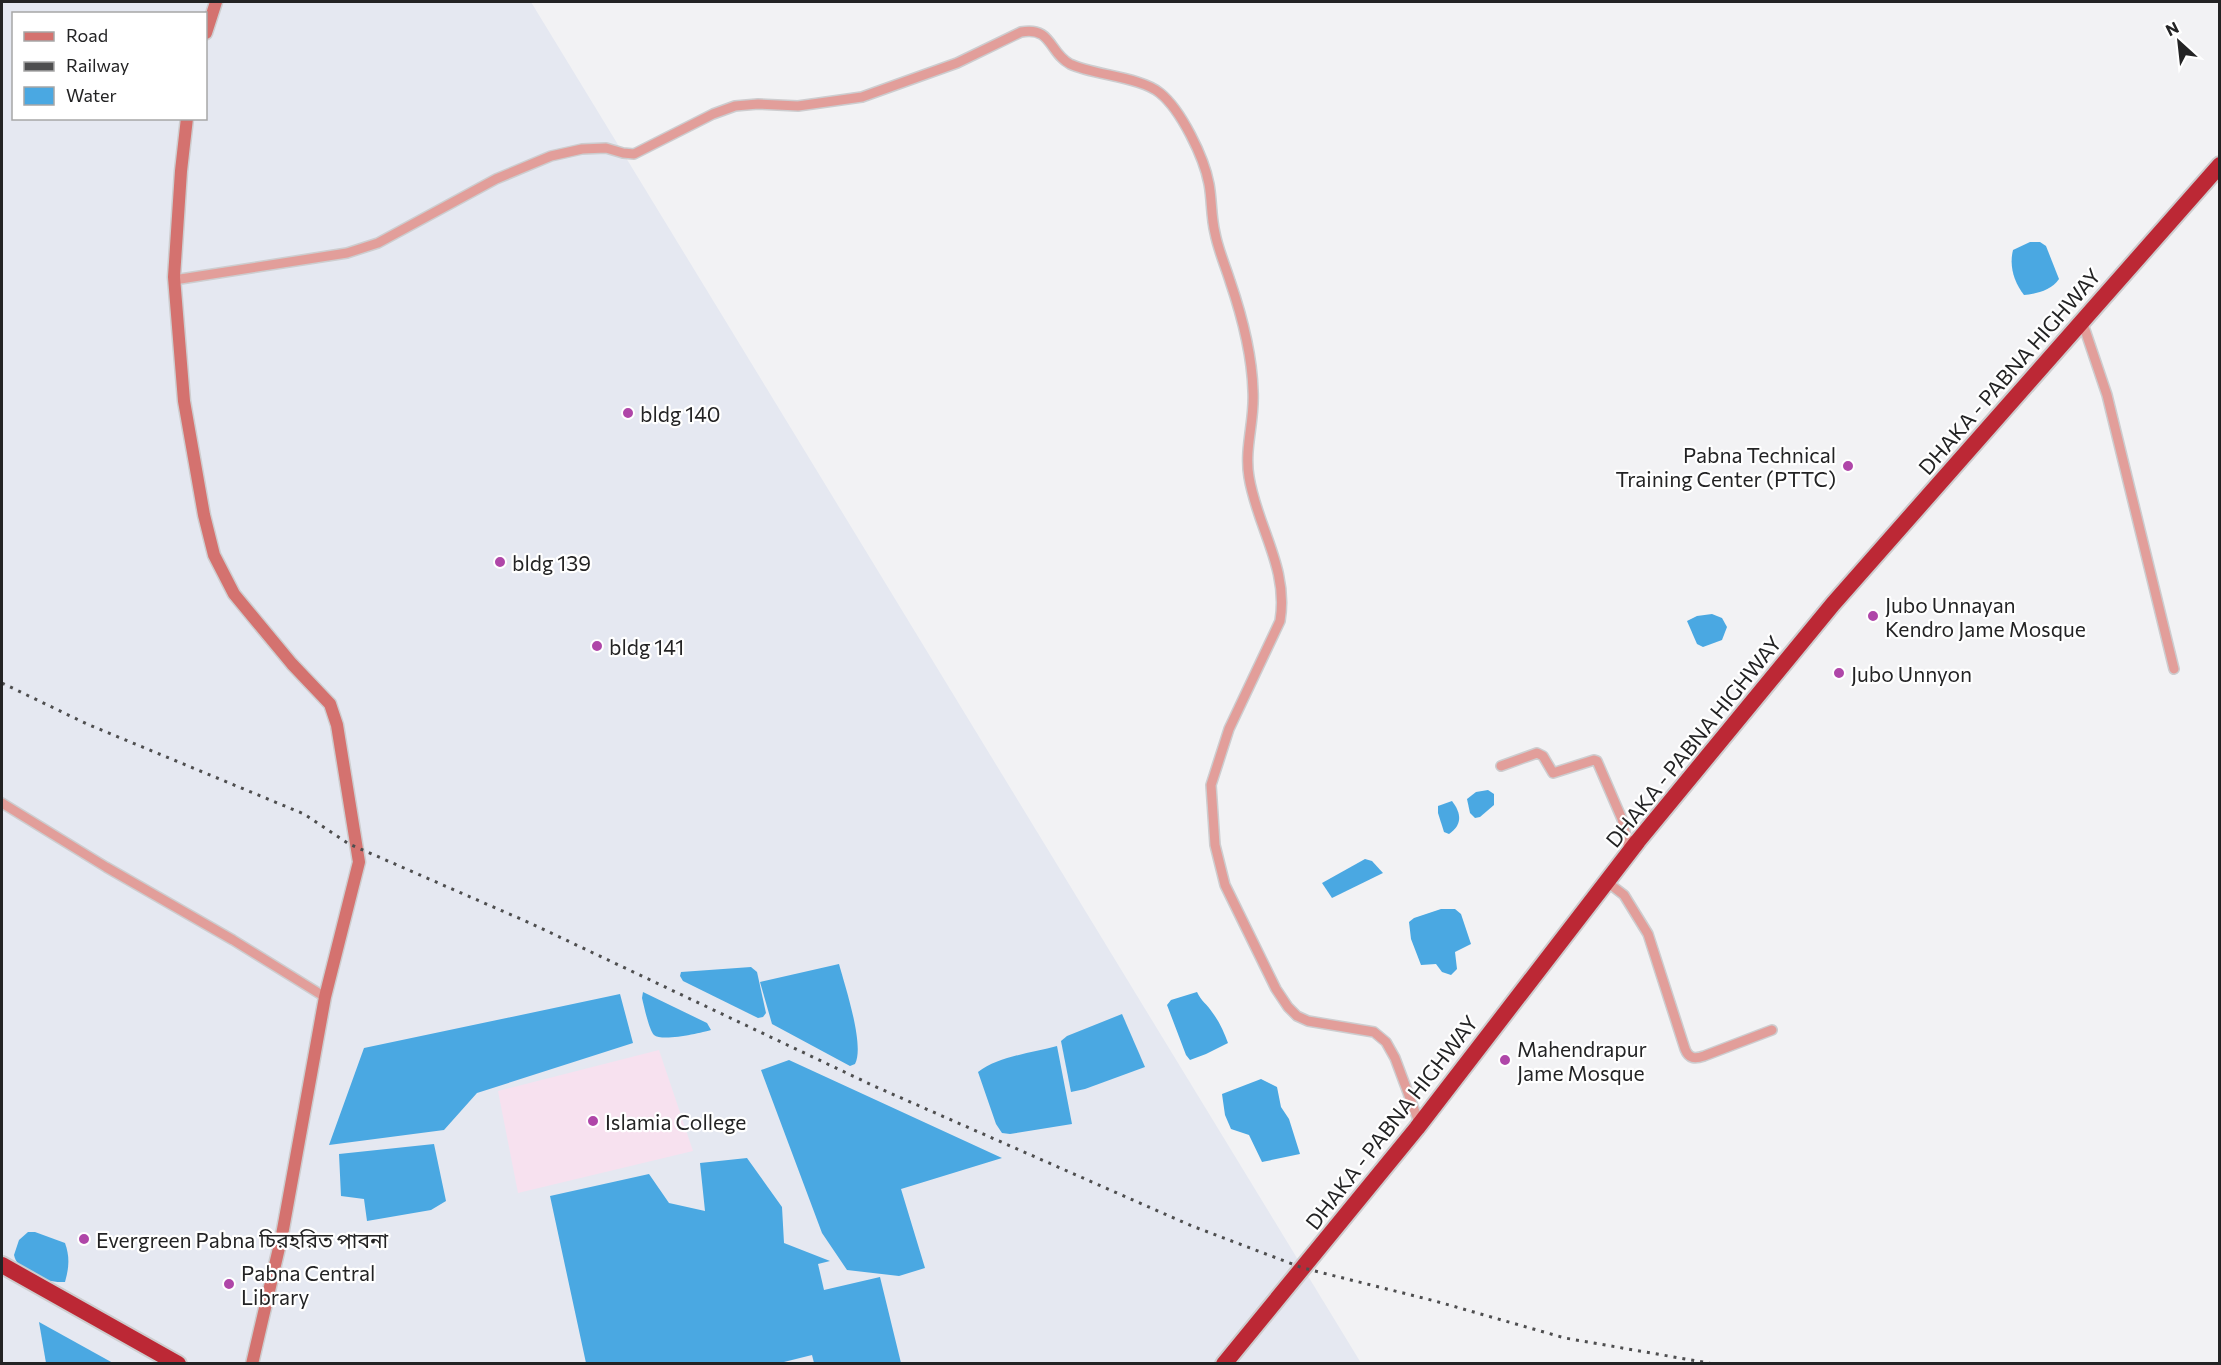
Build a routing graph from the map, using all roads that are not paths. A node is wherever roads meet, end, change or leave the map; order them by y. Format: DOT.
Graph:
graph roads {
  1 [pos="216,2"];
  2 [pos="207,30"];
  3 [pos="187,120"];
  4 [pos="2220,165"];
  5 [pos="174,280"];
  6 [pos="2082,321"];
  7 [pos="2174,669"];
  8 [pos="1501,766"];
  9 [pos="2,803"];
  10 [pos="1630,853"];
  11 [pos="1607,882"];
  12 [pos="325,998"];
  13 [pos="1772,1030"];
  14 [pos="1420,1125"];
  15 [pos="2,1265"];
  16 [pos="178,1364"];
  17 [pos="252,1364"];
  18 [pos="1224,1364"];
  1 -- 2 [label="main road"];
  3 -- 5 [label="main road"];
  4 -- 6 [label="highway, DHAKA - PABNA HIGHWAY"];
  5 -- 12 [label="main road"];
  5 -- 14 [label="street"];
  6 -- 7 [label="street"];
  6 -- 10 [label="highway, DHAKA - PABNA HIGHWAY"];
  8 -- 10 [label="street"];
  9 -- 12 [label="street"];
  10 -- 11 [label="highway, DHAKA - PABNA HIGHWAY"];
  11 -- 13 [label="street"];
  11 -- 14 [label="highway, DHAKA - PABNA HIGHWAY"];
  12 -- 17 [label="main road"];
  14 -- 18 [label="highway, DHAKA - PABNA HIGHWAY"];
  15 -- 16 [label="highway"];
}
